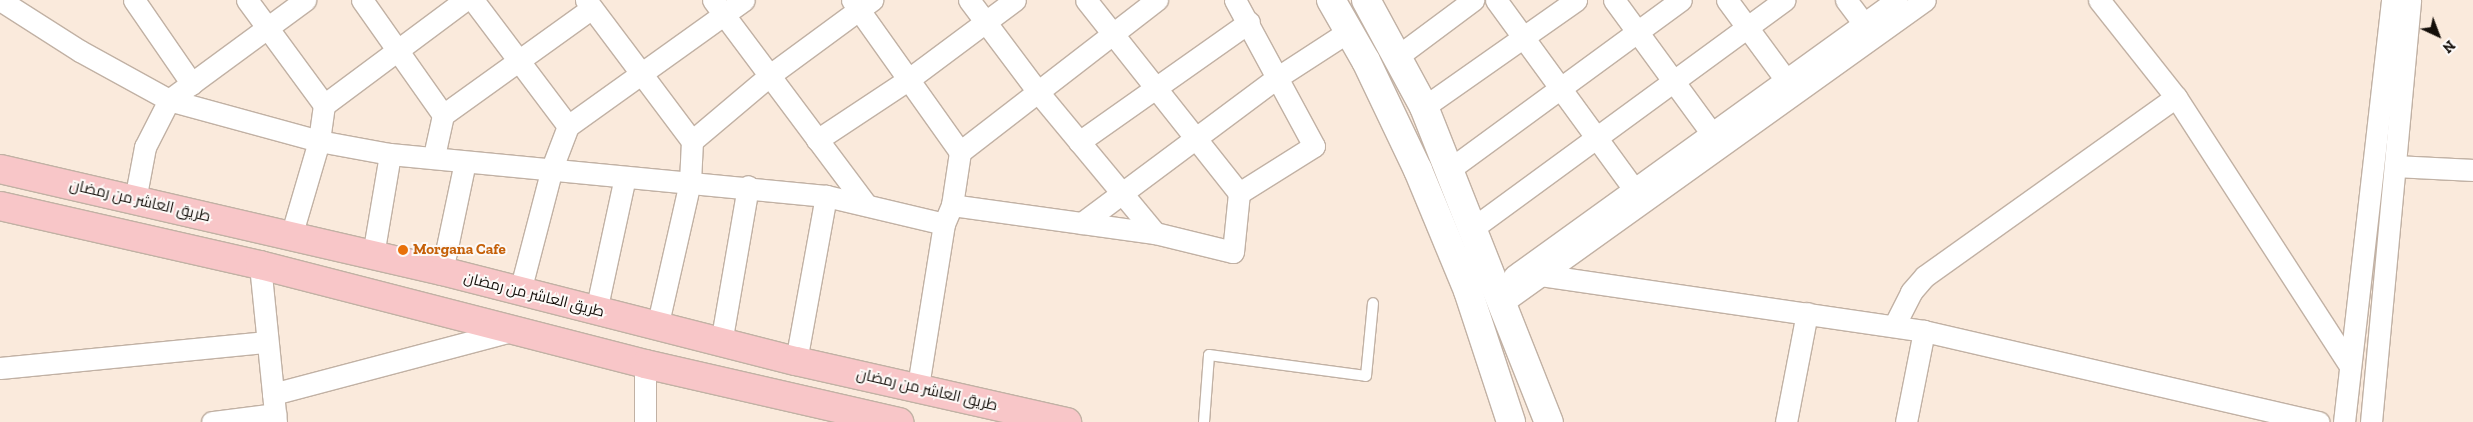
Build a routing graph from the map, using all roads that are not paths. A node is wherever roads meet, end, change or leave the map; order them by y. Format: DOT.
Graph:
graph roads {
  1 [pos="0,0"];
  2 [pos="134,0"];
  3 [pos="247,0"];
  4 [pos="305,0"];
  5 [pos="362,0"];
  6 [pos="465,0"];
  7 [pos="473,0"];
  8 [pos="744,0"];
  9 [pos="969,0"];
  10 [pos="1015,0"];
  11 [pos="1086,0"];
  12 [pos="1157,0"];
  13 [pos="1235,0"];
  14 [pos="1331,0"];
  15 [pos="1474,0"];
  16 [pos="1496,0"];
  17 [pos="1576,0"];
  18 [pos="1614,0"];
  19 [pos="1681,0"];
  20 [pos="1727,0"];
  21 [pos="1784,0"];
  22 [pos="1846,0"];
  23 [pos="1897,0"];
  24 [pos="1925,0"];
  25 [pos="2099,0"];
  26 [pos="2392,0"];
  27 [pos="2410,0"];
  28 [pos="1369,1"];
  29 [pos="861,3"];
  30 [pos="589,4"];
  31 [pos="718,8"];
  32 [pos="986,22"];
  33 [pos="1249,22"];
  34 [pos="1864,24"];
  35 [pos="1747,27"];
  36 [pos="268,28"];
  37 [pos="1349,32"];
  38 [pos="1637,32"];
  39 [pos="1113,36"];
  40 [pos="1523,38"];
  41 [pos="397,50"];
  42 [pos="1398,56"];
  43 [pos="520,61"];
  44 [pos="641,76"];
  45 [pos="770,76"];
  46 [pos="1275,78"];
  47 [pos="909,79"];
  48 [pos="1786,80"];
  49 [pos="1673,81"];
  50 [pos="192,84"];
  51 [pos="1560,89"];
  52 [pos="1155,90"];
  53 [pos="1038,92"];
  54 [pos="2176,97"];
  55 [pos="169,100"];
  56 [pos="324,105"];
  57 [pos="1424,107"];
  58 [pos="443,115"];
  59 [pos="568,126"];
  60 [pos="1194,138"];
  61 [pos="1596,138"];
  62 [pos="817,140"];
  63 [pos="1716,140"];
  64 [pos="319,141"];
  65 [pos="692,141"];
  66 [pos="1079,142"];
  67 [pos="960,152"];
  68 [pos="390,154"];
  69 [pos="434,156"];
  70 [pos="465,162"];
  71 [pos="2395,166"];
  72 [pos="1,167"];
  73 [pos="552,168"];
  74 [pos="1450,169"];
  75 [pos="2473,170"];
  76 [pos="625,177"];
  77 [pos="690,182"];
  78 [pos="748,186"];
  79 [pos="1121,192"];
  80 [pos="1238,193"];
  81 [pos="826,196"];
  82 [pos="1639,196"];
  83 [pos="135,200"];
  84 [pos="865,203"];
  85 [pos="0,206"];
  86 [pos="948,215"];
  87 [pos="1082,223"];
  88 [pos="1473,228"];
  89 [pos="1155,233"];
  90 [pos="291,236"];
  91 [pos="336,247"];
  92 [pos="373,255"];
  93 [pos="260,265"];
  94 [pos="439,271"];
  95 [pos="1520,272"];
  96 [pos="1542,275"];
  97 [pos="520,291"];
  98 [pos="364,293"];
  99 [pos="1499,296"];
  100 [pos="1373,303"];
  101 [pos="596,311"];
  102 [pos="1807,313"];
  103 [pos="477,322"];
  104 [pos="657,326"];
  105 [pos="1894,326"];
  106 [pos="1924,330"];
  107 [pos="512,331"];
  108 [pos="267,342"];
  109 [pos="721,343"];
  110 [pos="796,361"];
  111 [pos="645,364"];
  112 [pos="2349,364"];
  113 [pos="0,368"];
  114 [pos="918,386"];
  115 [pos="275,410"];
  116 [pos="871,418"];
  117 [pos="212,422"];
  118 [pos="646,422"];
  119 [pos="900,422"];
  120 [pos="1067,422"];
  121 [pos="1204,422"];
  122 [pos="1511,422"];
  123 [pos="1549,422"];
  124 [pos="1786,422"];
  125 [pos="1906,422"];
  126 [pos="2318,422"];
  127 [pos="2344,422"];
  128 [pos="2371,422"];
  1 -- 55 [label="street"];
  2 -- 50 [label="street"];
  3 -- 36 [label="street"];
  4 -- 36 [label="street"];
  5 -- 41 [label="street"];
  6 -- 41 [label="street"];
  7 -- 43 [label="street"];
  8 -- 31 [label="street"];
  9 -- 32 [label="street"];
  10 -- 32 [label="street"];
  11 -- 39 [label="street"];
  12 -- 39 [label="street"];
  13 -- 33 [label="street"];
  14 -- 37 [label="main road"];
  15 -- 42 [label="street"];
  16 -- 40 [label="street"];
  17 -- 40 [label="street"];
  18 -- 38 [label="street"];
  19 -- 38 [label="street"];
  20 -- 35 [label="street"];
  21 -- 35 [label="street"];
  22 -- 34 [label="street"];
  23 -- 34 [label="street"];
  24 -- 63 [label="street"];
  25 -- 54 [label="street"];
  26 -- 112 [label="street"];
  27 -- 71 [label="street"];
  28 -- 42 [label="main road"];
  29 -- 45 [label="street"];
  29 -- 47 [label="street"];
  30 -- 43 [label="street"];
  30 -- 44 [label="street"];
  31 -- 44 [label="street"];
  31 -- 45 [label="street"];
  32 -- 47 [label="street"];
  32 -- 53 [label="street"];
  33 -- 46 [label="street"];
  33 -- 52 [label="street"];
  34 -- 48 [label="street"];
  35 -- 48 [label="street"];
  35 -- 49 [label="street"];
  36 -- 50 [label="street"];
  36 -- 56 [label="street"];
  37 -- 46 [label="street"];
  37 -- 122 [label="main road"];
  38 -- 49 [label="street"];
  38 -- 51 [label="street"];
  39 -- 52 [label="street"];
  39 -- 53 [label="street"];
  40 -- 51 [label="street"];
  40 -- 57 [label="street"];
  41 -- 56 [label="street"];
  41 -- 58 [label="street"];
  42 -- 57 [label="main road"];
  43 -- 58 [label="street"];
  43 -- 59 [label="street"];
  44 -- 59 [label="street"];
  44 -- 65 [label="street"];
  45 -- 62 [label="street"];
  45 -- 65 [label="street"];
  46 -- 60 [label="street"];
  46 -- 80 [label="street"];
  47 -- 62 [label="street"];
  47 -- 67 [label="street"];
  48 -- 63 [label="street"];
  49 -- 61 [label="street"];
  49 -- 63 [label="street"];
  50 -- 55 [label="street"];
  51 -- 61 [label="street"];
  51 -- 74 [label="street"];
  52 -- 60 [label="street"];
  52 -- 66 [label="street"];
  53 -- 66 [label="street"];
  53 -- 67 [label="street"];
  54 -- 105 [label="street"];
  54 -- 112 [label="street"];
  55 -- 64 [label="street"];
  55 -- 83 [label="street"];
  56 -- 64 [label="street"];
  57 -- 74 [label="main road"];
  58 -- 69 [label="street"];
  59 -- 73 [label="street"];
  60 -- 79 [label="street"];
  60 -- 80 [label="street"];
  61 -- 82 [label="street"];
  61 -- 88 [label="street"];
  62 -- 84 [label="street"];
  63 -- 82 [label="street"];
  64 -- 68 [label="street"];
  64 -- 90 [label="street"];
  65 -- 77 [label="street"];
  66 -- 79 [label="street"];
  67 -- 86 [label="street"];
  68 -- 69 [label="street"];
  68 -- 92 [label="street"];
  69 -- 70 [label="street"];
  70 -- 73 [label="street"];
  70 -- 94 [label="street"];
  71 -- 75 [label="street"];
  71 -- 128 [label="street"];
  72 -- 83 [label="main road, طريق العاشر من رمضان"];
  73 -- 76 [label="street"];
  73 -- 97 [label="street"];
  74 -- 88 [label="main road"];
  76 -- 77 [label="street"];
  76 -- 101 [label="street"];
  77 -- 78 [label="street"];
  77 -- 104 [label="street"];
  78 -- 81 [label="street"];
  78 -- 109 [label="street"];
  79 -- 87 [label="street"];
  79 -- 89 [label="street"];
  80 -- 89 [label="street"];
  81 -- 84 [label="street"];
  81 -- 110 [label="street"];
  82 -- 95 [label="street"];
  82 -- 96 [label="street"];
  83 -- 90 [label="main road, طريق العاشر من رمضان"];
  84 -- 86 [label="street"];
  85 -- 93 [label="main road"];
  86 -- 87 [label="street"];
  86 -- 114 [label="street"];
  87 -- 89 [label="street"];
  88 -- 99 [label="main road"];
  90 -- 91 [label="main road, طريق العاشر من رمضان"];
  91 -- 92 [label="main road, طريق العاشر من رمضان"];
  91 -- 98 [label="main road"];
  92 -- 94 [label="main road, طريق العاشر من رمضان"];
  93 -- 98 [label="main road"];
  93 -- 108 [label="street"];
  94 -- 97 [label="main road, طريق العاشر من رمضان"];
  94 -- 103 [label="main road"];
  95 -- 96 [label="street"];
  95 -- 99 [label="street"];
  96 -- 99 [label="street"];
  96 -- 102 [label="street"];
  97 -- 101 [label="main road, طريق العاشر من رمضان"];
  98 -- 103 [label="main road"];
  99 -- 123 [label="main road"];
  100 -- 121 [label="lane"];
  101 -- 104 [label="main road, طريق العاشر من رمضان"];
  102 -- 105 [label="street"];
  102 -- 124 [label="street"];
  103 -- 107 [label="main road"];
  104 -- 109 [label="main road, طريق العاشر من رمضان"];
  105 -- 106 [label="street"];
  106 -- 125 [label="street"];
  106 -- 126 [label="street"];
  107 -- 111 [label="main road"];
  107 -- 115 [label="street"];
  108 -- 113 [label="street"];
  108 -- 115 [label="street"];
  109 -- 110 [label="main road, طريق العاشر من رمضان"];
  110 -- 114 [label="main road, طريق العاشر من رمضان"];
  111 -- 116 [label="main road"];
  111 -- 118 [label="street"];
  112 -- 127 [label="street"];
  114 -- 120 [label="main road, طريق العاشر من رمضان"];
  115 -- 117 [label="street"];
  116 -- 119 [label="main road"];
}
